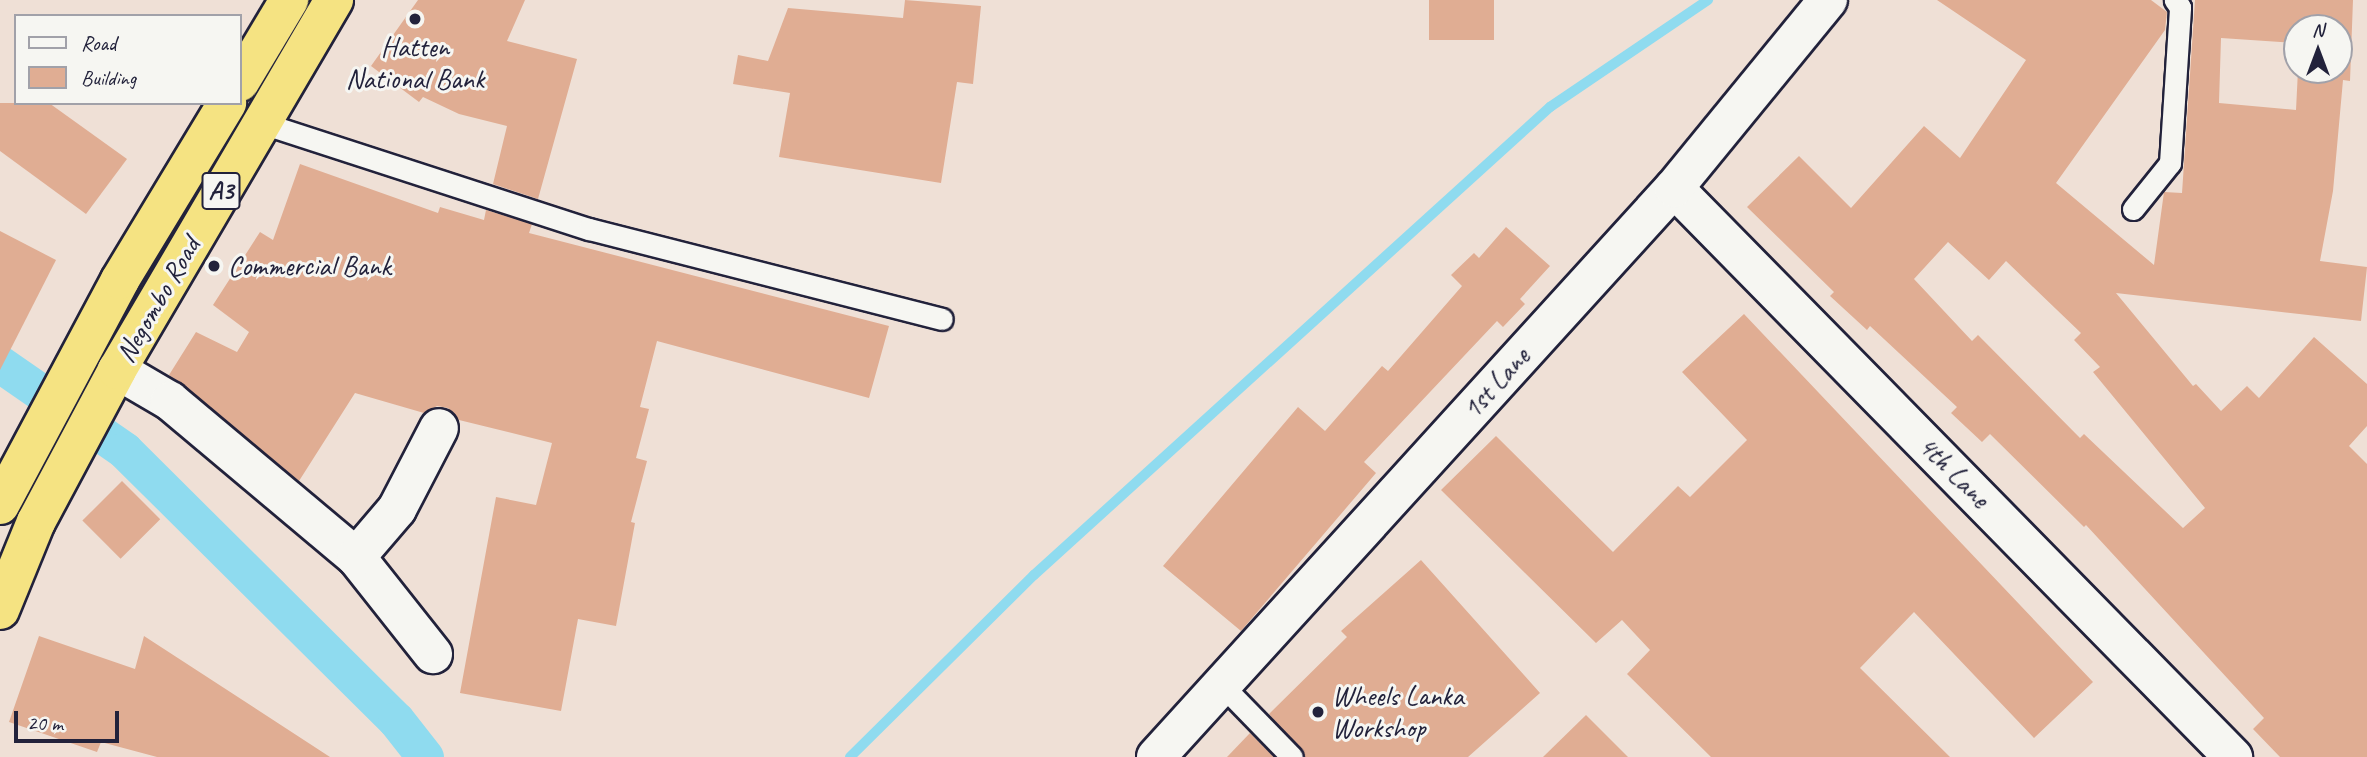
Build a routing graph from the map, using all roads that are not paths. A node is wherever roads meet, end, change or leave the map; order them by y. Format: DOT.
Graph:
graph roads {
  1 [pos="289,0"];
  2 [pos="334,0"];
  3 [pos="1828,0"];
  4 [pos="2175,0"];
  5 [pos="242,79"];
  6 [pos="226,105"];
  7 [pos="262,123"];
  8 [pos="1674,188"];
  9 [pos="2133,209"];
  10 [pos="942,319"];
  11 [pos="113,377"];
  12 [pos="439,428"];
  13 [pos="0,505"];
  14 [pos="356,557"];
  15 [pos="0,610"];
  16 [pos="433,654"];
  17 [pos="1222,685"];
  18 [pos="1156,757"];
  19 [pos="1292,757"];
  20 [pos="2233,757"];
  1 -- 5 [label="highway"];
  2 -- 7 [label="highway, Negombo Road / A3"];
  3 -- 8 [label="street, 1st Lane"];
  4 -- 9 [label="lane"];
  6 -- 13 [label="highway, Negombo Road / A3"];
  7 -- 10 [label="lane"];
  7 -- 11 [label="highway, Negombo Road / A3"];
  8 -- 17 [label="street, 1st Lane"];
  8 -- 20 [label="street, 4th Lane"];
  11 -- 14 [label="street"];
  11 -- 15 [label="highway, Negombo Road / A3"];
  12 -- 14 [label="street"];
  14 -- 16 [label="street"];
  17 -- 18 [label="street, 1st Lane"];
  17 -- 19 [label="lane"];
}
